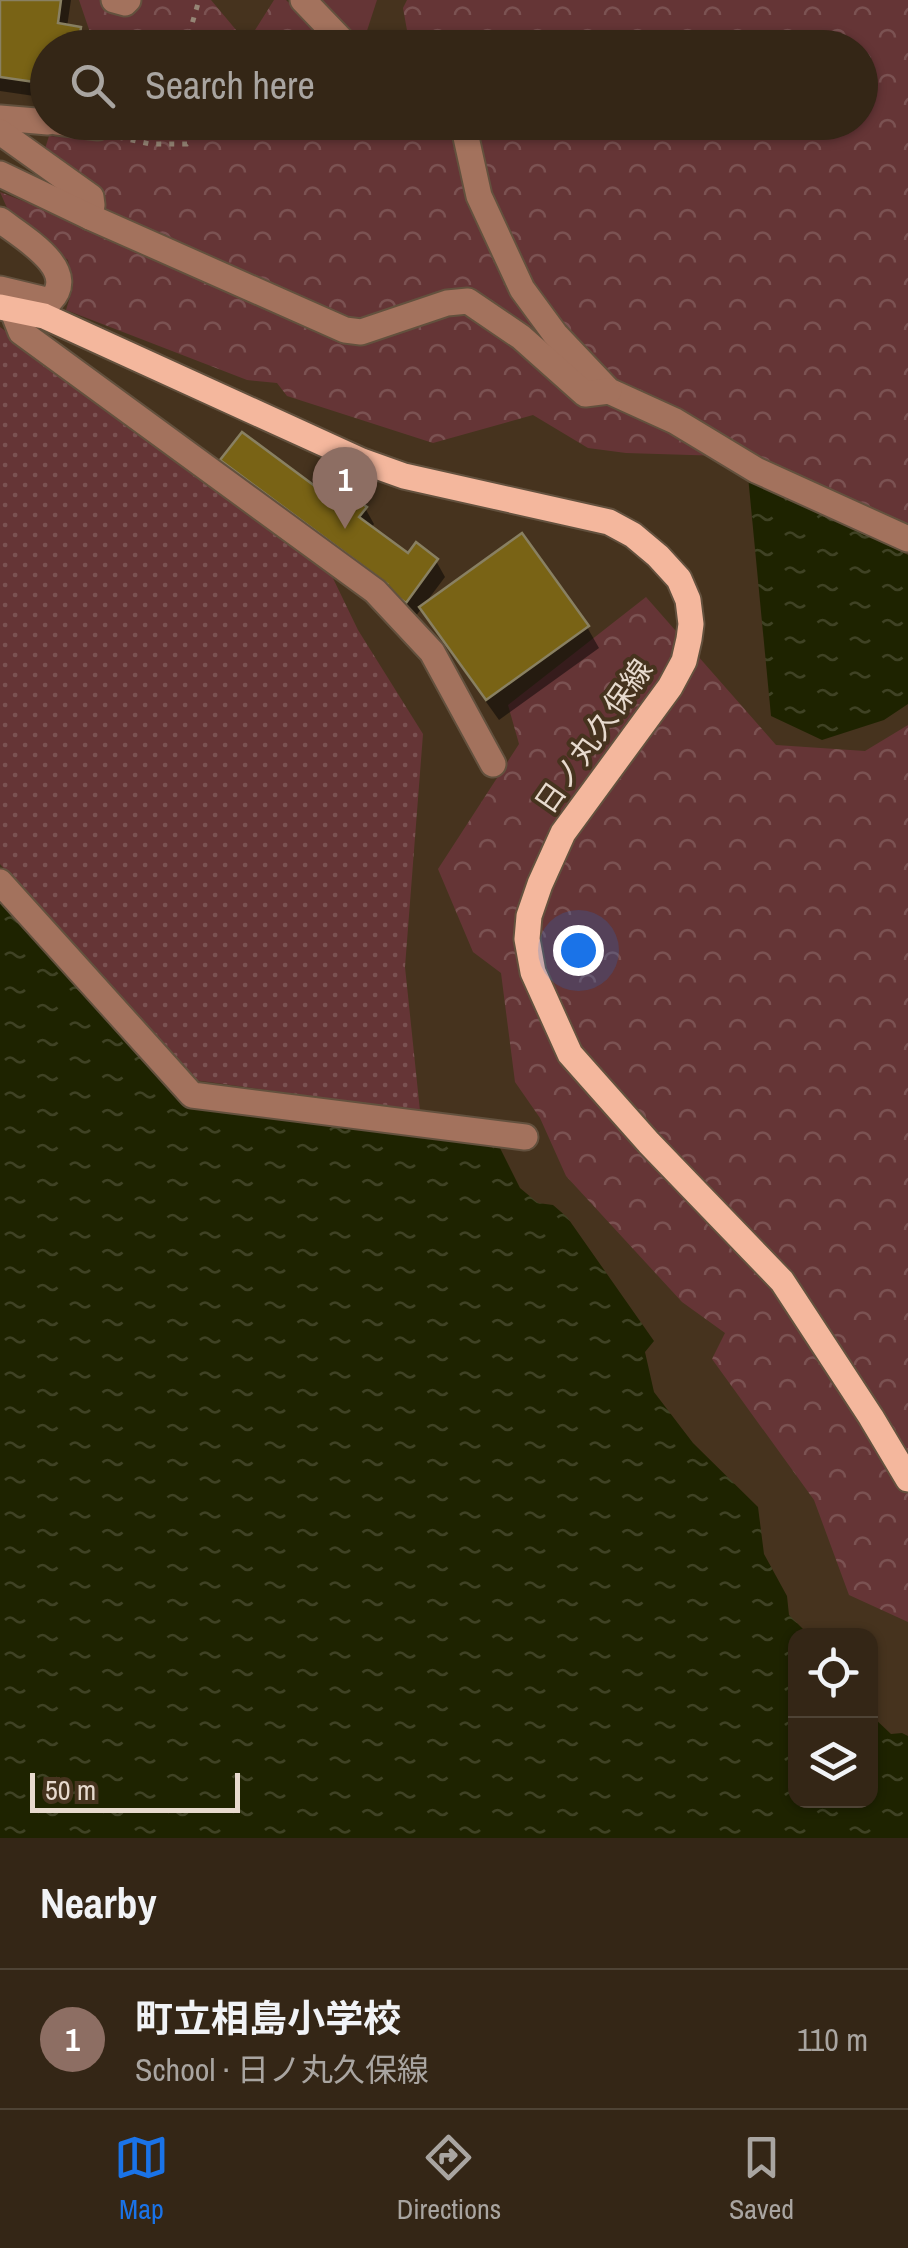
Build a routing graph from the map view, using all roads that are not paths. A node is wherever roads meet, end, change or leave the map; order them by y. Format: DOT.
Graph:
graph roads {
  1 [pos="114,0"];
  2 [pos="128,0"];
  3 [pos="304,0"];
  4 [pos="332,30"];
  5 [pos="0,118"];
  6 [pos="30,120"];
  7 [pos="0,132"];
  8 [pos="466,140"];
  9 [pos="0,174"];
  10 [pos="90,217"];
  11 [pos="0,220"];
  12 [pos="4,302"];
  13 [pos="609,391"];
  14 [pos="908,540"];
  15 [pos="492,764"];
  16 [pos="0,882"];
  17 [pos="525,1137"];
  18 [pos="908,1478"];
  1 -- 2 [label="street"];
  3 -- 4 [label="street"];
  5 -- 6 [label="street"];
  7 -- 10 [label="street"];
  8 -- 13 [label="street"];
  9 -- 10 [label="street"];
  10 -- 13 [label="street"];
  11 -- 12 [label="street"];
  12 -- 15 [label="street"];
  12 -- 18 [label="main road, 日ノ丸久保線"];
  13 -- 14 [label="street"];
  16 -- 17 [label="street"];
}
